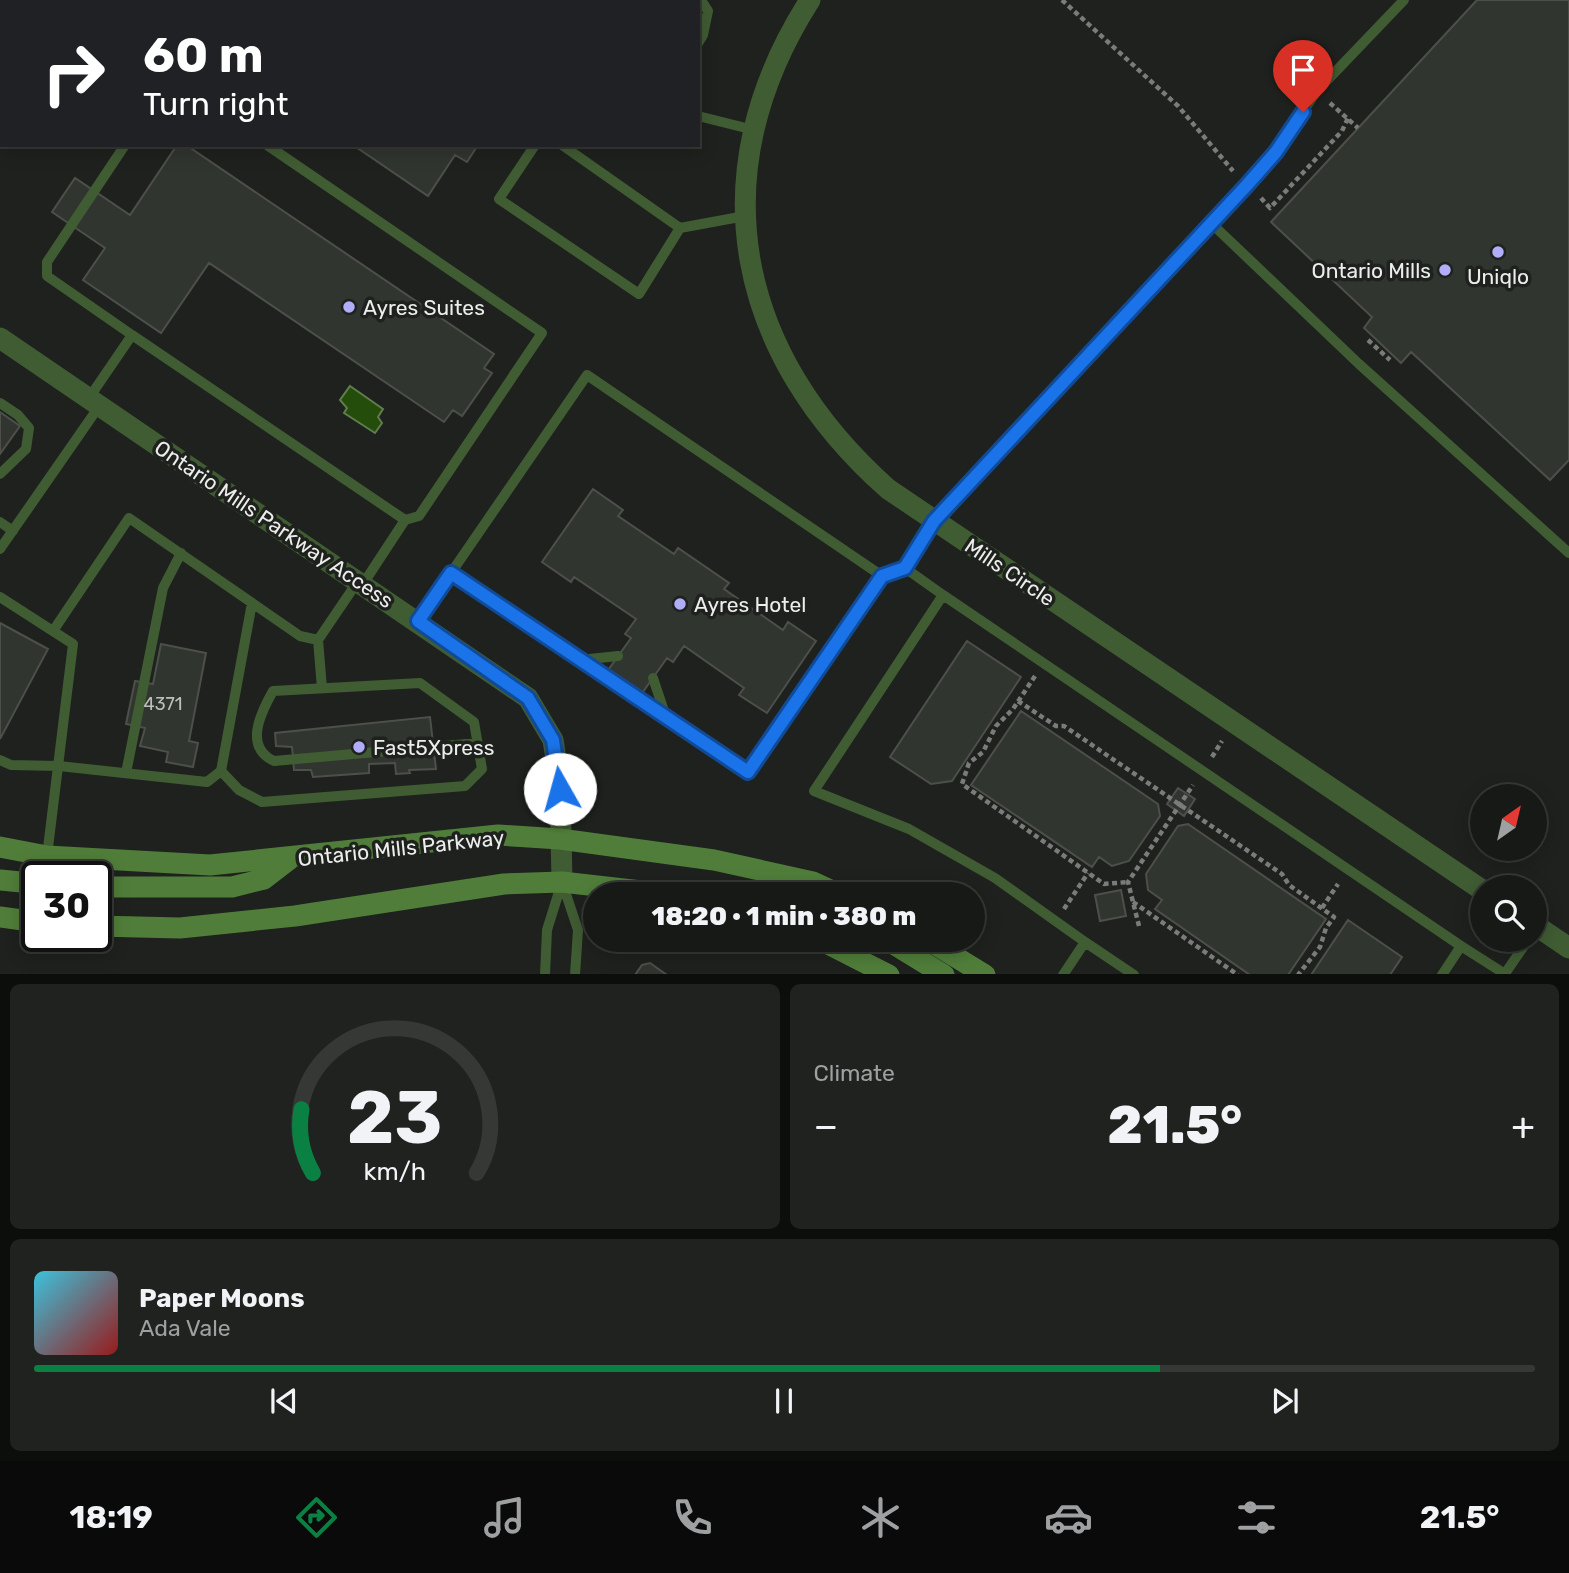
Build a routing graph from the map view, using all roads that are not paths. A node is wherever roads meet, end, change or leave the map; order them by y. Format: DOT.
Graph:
graph roads {
  1 [pos="701,0"];
  2 [pos="810,0"];
  3 [pos="1404,0"];
  4 [pos="700,40"];
  5 [pos="700,116"];
  6 [pos="754,130"];
  7 [pos="124,147"];
  8 [pos="270,147"];
  9 [pos="534,147"];
  10 [pos="565,147"];
  11 [pos="745,216"];
  12 [pos="1211,223"];
  13 [pos="680,228"];
  14 [pos="132,335"];
  15 [pos="0,338"];
  16 [pos="95,402"];
  17 [pos="0,403"];
  18 [pos="0,474"];
  19 [pos="405,520"];
  20 [pos="934,521"];
  21 [pos="0,522"];
  22 [pos="13,531"];
  23 [pos="0,549"];
  24 [pos="181,553"];
  25 [pos="1569,553"];
  26 [pos="905,568"];
  27 [pos="451,573"];
  28 [pos="882,576"];
  29 [pos="361,582"];
  30 [pos="943,595"];
  31 [pos="0,597"];
  32 [pos="253,603"];
  33 [pos="418,621"];
  34 [pos="53,631"];
  35 [pos="318,640"];
  36 [pos="618,656"];
  37 [pos="580,660"];
  38 [pos="653,678"];
  39 [pos="322,688"];
  40 [pos="666,717"];
  41 [pos="478,743"];
  42 [pos="0,760"];
  43 [pos="59,766"];
  44 [pos="221,771"];
  45 [pos="126,773"];
  46 [pos="560,839"];
  47 [pos="0,848"];
  48 [pos="47,856"];
  49 [pos="290,859"];
  50 [pos="0,880"];
  51 [pos="562,881"];
  52 [pos="813,882"];
  53 [pos="1470,882"];
  54 [pos="583,884"];
  55 [pos="112,888"];
  56 [pos="0,916"];
  57 [pos="21,919"];
  58 [pos="112,926"];
  59 [pos="1547,937"];
  60 [pos="1085,942"];
  61 [pos="1461,946"];
  62 [pos="1569,948"];
  63 [pos="844,952"];
  64 [pos="907,952"];
  65 [pos="948,952"];
  66 [pos="1519,952"];
  67 [pos="545,974"];
  68 [pos="575,974"];
  69 [pos="887,974"];
  70 [pos="942,974"];
  71 [pos="983,974"];
  72 [pos="1064,974"];
  73 [pos="1133,974"];
  74 [pos="1442,974"];
  75 [pos="1505,974"];
  1 -- 4 [label="lane"];
  2 -- 6 [label="street, Mills Circle"];
  3 -- 12 [label="lane"];
  5 -- 6 [label="lane"];
  6 -- 11 [label="street, Mills Circle"];
  7 -- 14 [label="lane"];
  8 -- 19 [label="lane"];
  9 -- 13 [label="lane"];
  10 -- 13 [label="lane"];
  11 -- 13 [label="lane"];
  11 -- 20 [label="street, Mills Circle"];
  12 -- 20 [label="lane"];
  12 -- 25 [label="lane"];
  14 -- 16 [label="lane"];
  14 -- 19 [label="lane"];
  15 -- 16 [label="street, Ontario Mills Parkway Access"];
  16 -- 22 [label="lane"];
  16 -- 29 [label="street, Ontario Mills Parkway Access"];
  17 -- 18 [label="lane"];
  19 -- 29 [label="lane"];
  20 -- 26 [label="lane"];
  20 -- 53 [label="street, Mills Circle"];
  21 -- 22 [label="lane"];
  22 -- 23 [label="lane"];
  24 -- 32 [label="lane"];
  24 -- 34 [label="lane"];
  24 -- 45 [label="lane"];
  26 -- 28 [label="lane"];
  26 -- 30 [label="lane"];
  27 -- 28 [label="lane"];
  27 -- 33 [label="lane"];
  27 -- 37 [label="lane"];
  28 -- 40 [label="lane"];
  29 -- 33 [label="street, Ontario Mills Parkway Access"];
  29 -- 35 [label="lane"];
  30 -- 60 [label="lane"];
  30 -- 61 [label="lane"];
  31 -- 34 [label="lane"];
  32 -- 35 [label="lane"];
  32 -- 44 [label="lane"];
  33 -- 46 [label="street, Ontario Mills Parkway Access"];
  34 -- 43 [label="lane"];
  35 -- 39 [label="lane"];
  36 -- 37 [label="lane"];
  37 -- 40 [label="lane"];
  38 -- 40 [label="lane"];
  39 -- 41 [label="lane"];
  39 -- 41 [label="lane"];
  41 -- 44 [label="lane"];
  42 -- 43 [label="lane"];
  43 -- 45 [label="lane"];
  43 -- 48 [label="lane"];
  44 -- 45 [label="lane"];
  46 -- 49 [label="main road, Ontario Mills Parkway"];
  46 -- 51 [label="street, Ontario Mills Parkway Access"];
  46 -- 52 [label="main road, Ontario Mills Parkway"];
  47 -- 48 [label="main road, Ontario Mills Parkway"];
  48 -- 49 [label="main road, Ontario Mills Parkway"];
  48 -- 50 [label="main road"];
  49 -- 55 [label="main road"];
  51 -- 54 [label="main road"];
  51 -- 58 [label="main road"];
  51 -- 67 [label="lane"];
  51 -- 68 [label="lane"];
  56 -- 57 [label="main road"];
  59 -- 62 [label="street"];
  60 -- 72 [label="lane"];
  60 -- 73 [label="lane"];
  61 -- 74 [label="lane"];
  61 -- 75 [label="lane"];
  63 -- 69 [label="main road"];
  64 -- 70 [label="main road"];
  65 -- 71 [label="main road"];
  66 -- 75 [label="lane"];
}
